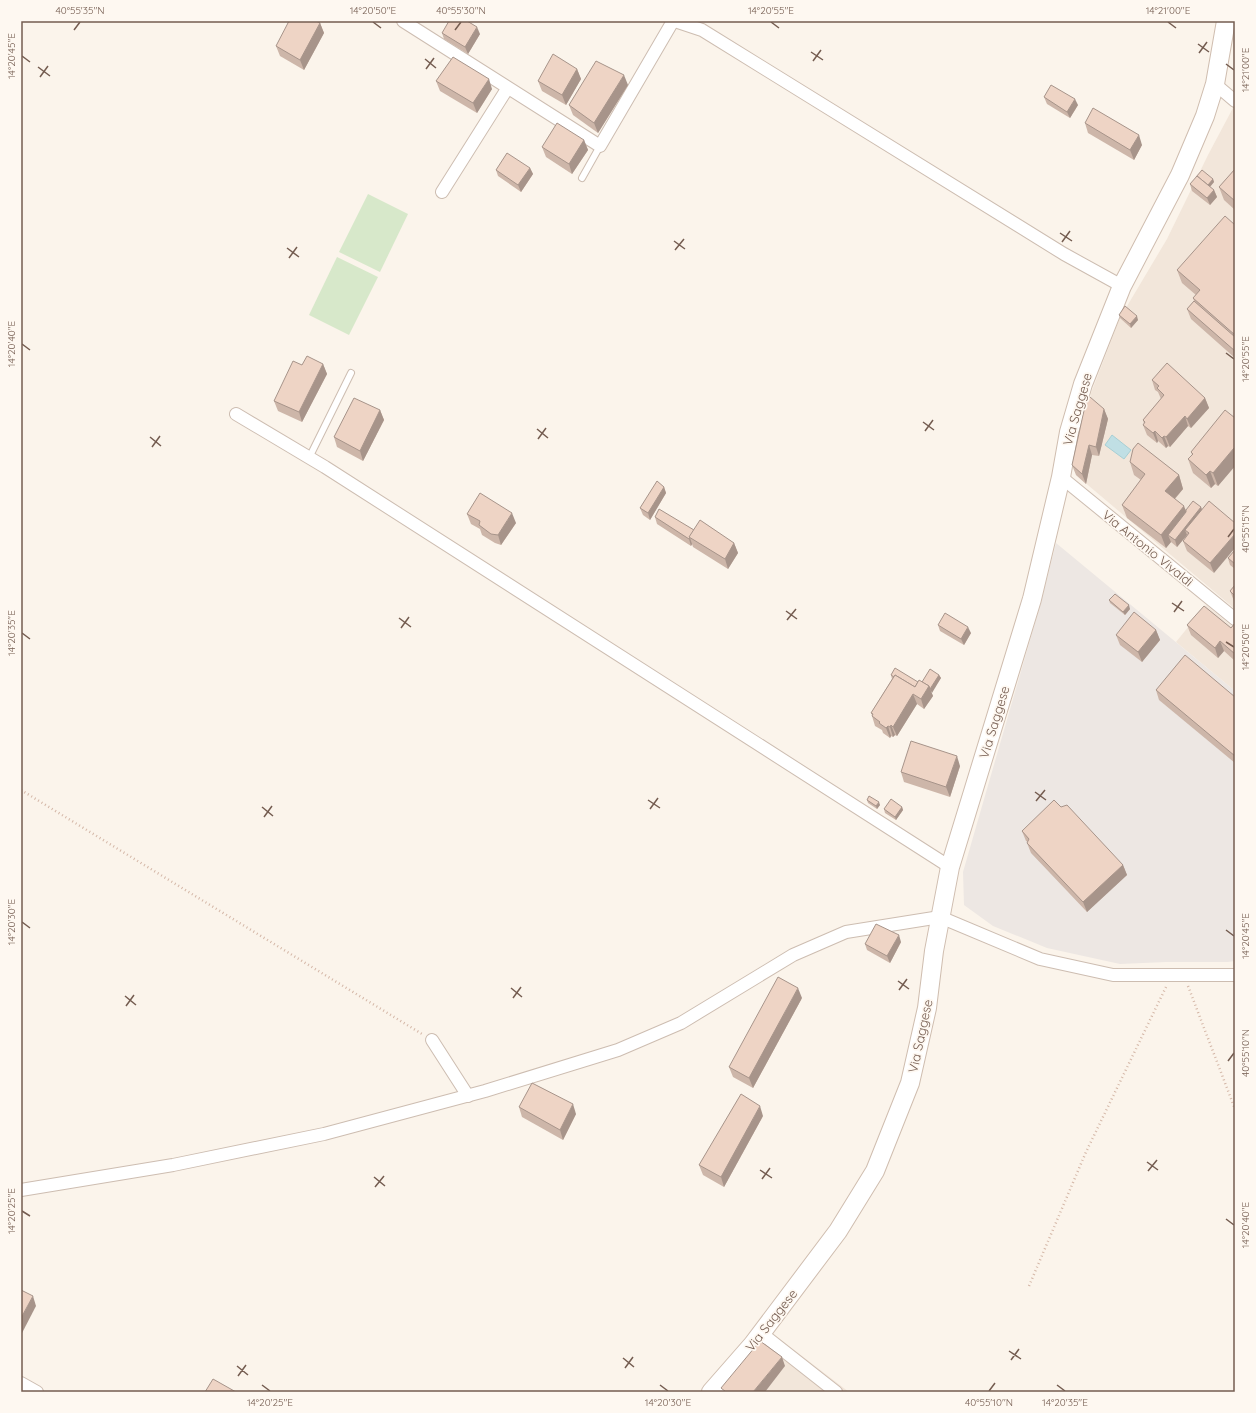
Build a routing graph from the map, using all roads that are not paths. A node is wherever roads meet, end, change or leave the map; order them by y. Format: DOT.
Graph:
graph roads {
  1 [pos="402,21"];
  2 [pos="674,21"];
  3 [pos="1226,21"];
  4 [pos="1215,84"];
  5 [pos="507,89"];
  6 [pos="1235,100"];
  7 [pos="600,146"];
  8 [pos="582,178"];
  9 [pos="442,192"];
  10 [pos="1122,286"];
  11 [pos="351,373"];
  12 [pos="236,414"];
  13 [pos="309,458"];
  14 [pos="1061,477"];
  15 [pos="1235,619"];
  16 [pos="950,867"];
  17 [pos="940,917"];
  18 [pos="1235,975"];
  19 [pos="432,1040"];
  20 [pos="468,1096"];
  21 [pos="21,1190"];
  22 [pos="761,1334"];
  23 [pos="21,1383"];
  24 [pos="37,1392"];
  25 [pos="711,1392"];
  26 [pos="836,1392"];
  1 -- 5 [label="street"];
  2 -- 7 [label="street"];
  2 -- 10 [label="street"];
  3 -- 4 [label="main road, Via Saggese"];
  4 -- 6 [label="street"];
  4 -- 10 [label="main road, Via Saggese"];
  5 -- 7 [label="street"];
  5 -- 9 [label="street"];
  7 -- 8 [label="lane"];
  10 -- 14 [label="main road, Via Saggese"];
  11 -- 13 [label="lane"];
  12 -- 13 [label="street"];
  13 -- 16 [label="street"];
  14 -- 15 [label="street, Via Antonio Vivaldi"];
  14 -- 16 [label="main road, Via Saggese"];
  16 -- 17 [label="main road, Via Saggese"];
  17 -- 18 [label="street"];
  17 -- 20 [label="street"];
  17 -- 22 [label="main road, Via Saggese"];
  19 -- 20 [label="street"];
  20 -- 21 [label="street"];
  22 -- 25 [label="main road, Via Saggese"];
  22 -- 26 [label="street"];
  23 -- 24 [label="street"];
}
